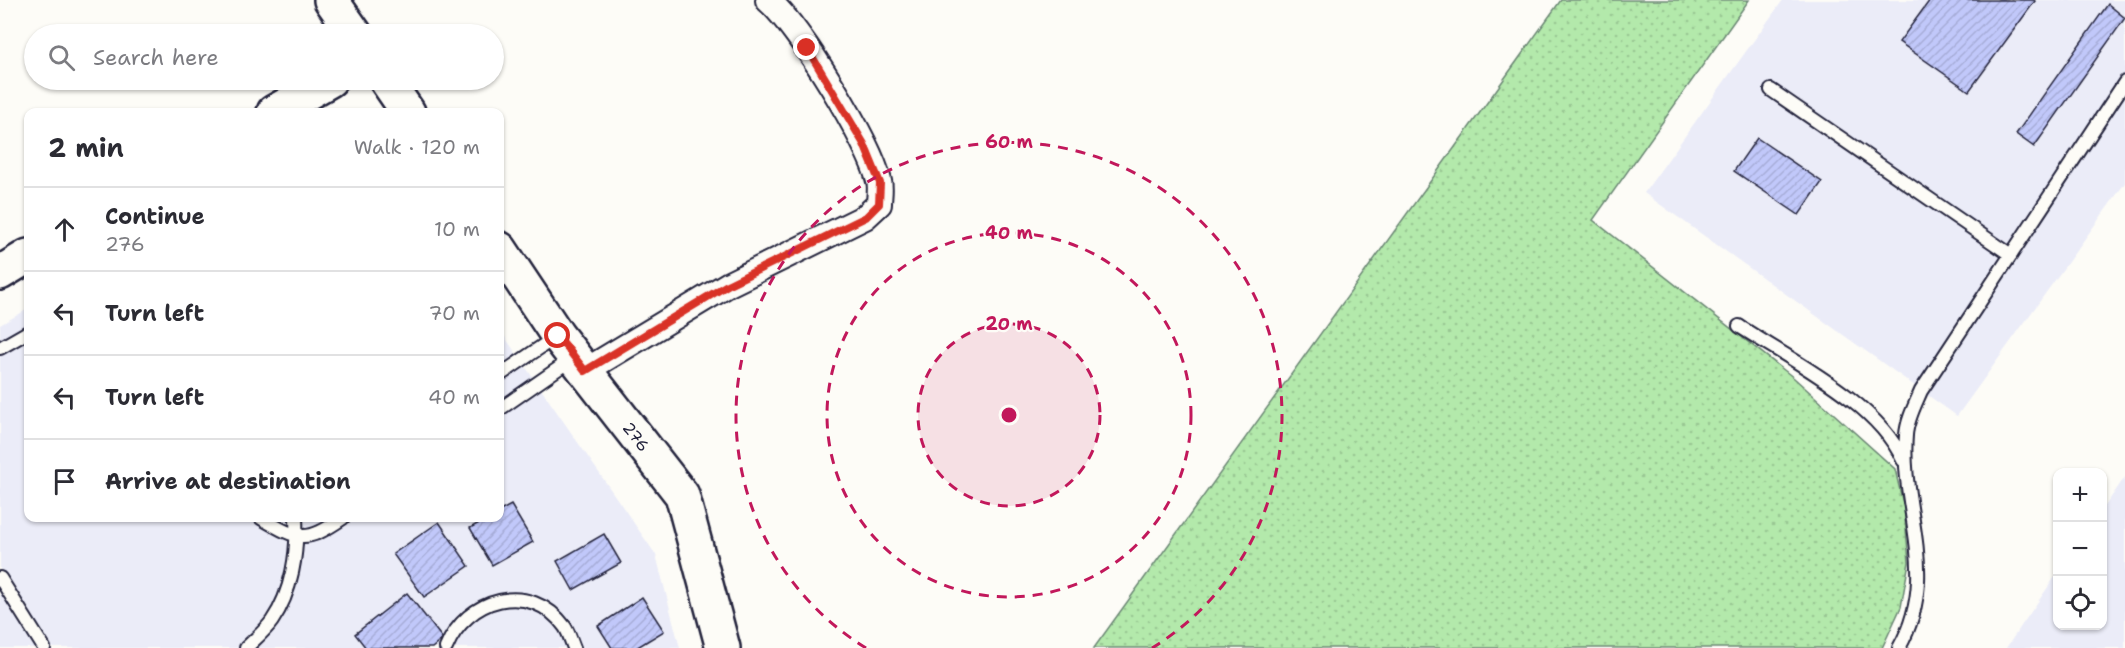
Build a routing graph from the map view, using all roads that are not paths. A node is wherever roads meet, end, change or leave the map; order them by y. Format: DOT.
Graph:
graph roads {
  1 [pos="331,0"];
  2 [pos="768,0"];
  3 [pos="348,24"];
  4 [pos="2125,82"];
  5 [pos="312,90"];
  6 [pos="393,90"];
  7 [pos="1771,90"];
  8 [pos="281,108"];
  9 [pos="405,108"];
  10 [pos="504,255"];
  11 [pos="2011,255"];
  12 [pos="24,258"];
  13 [pos="0,273"];
  14 [pos="1739,326"];
  15 [pos="24,334"];
  16 [pos="0,348"];
  17 [pos="573,354"];
  18 [pos="504,374"];
  19 [pos="504,406"];
  20 [pos="1906,467"];
  21 [pos="268,522"];
  22 [pos="296,522"];
  23 [pos="338,522"];
  24 [pos="297,538"];
  25 [pos="0,578"];
  26 [pos="44,648"];
  27 [pos="246,648"];
  28 [pos="446,648"];
  29 [pos="574,648"];
  30 [pos="723,648"];
  31 [pos="1899,648"];
  1 -- 3 [label="main road"];
  2 -- 17 [label="street"];
  4 -- 11 [label="lane"];
  5 -- 8 [label="main road"];
  6 -- 9 [label="main road"];
  7 -- 11 [label="lane"];
  10 -- 17 [label="main road, 276"];
  11 -- 20 [label="lane"];
  12 -- 13 [label="main road"];
  14 -- 20 [label="lane"];
  15 -- 16 [label="lane"];
  17 -- 18 [label="lane"];
  17 -- 19 [label="lane"];
  17 -- 30 [label="main road, 276"];
  20 -- 31 [label="lane"];
  21 -- 24 [label="lane"];
  22 -- 24 [label="lane"];
  23 -- 24 [label="lane"];
  24 -- 27 [label="lane"];
  25 -- 26 [label="lane"];
  28 -- 29 [label="lane"];
}
